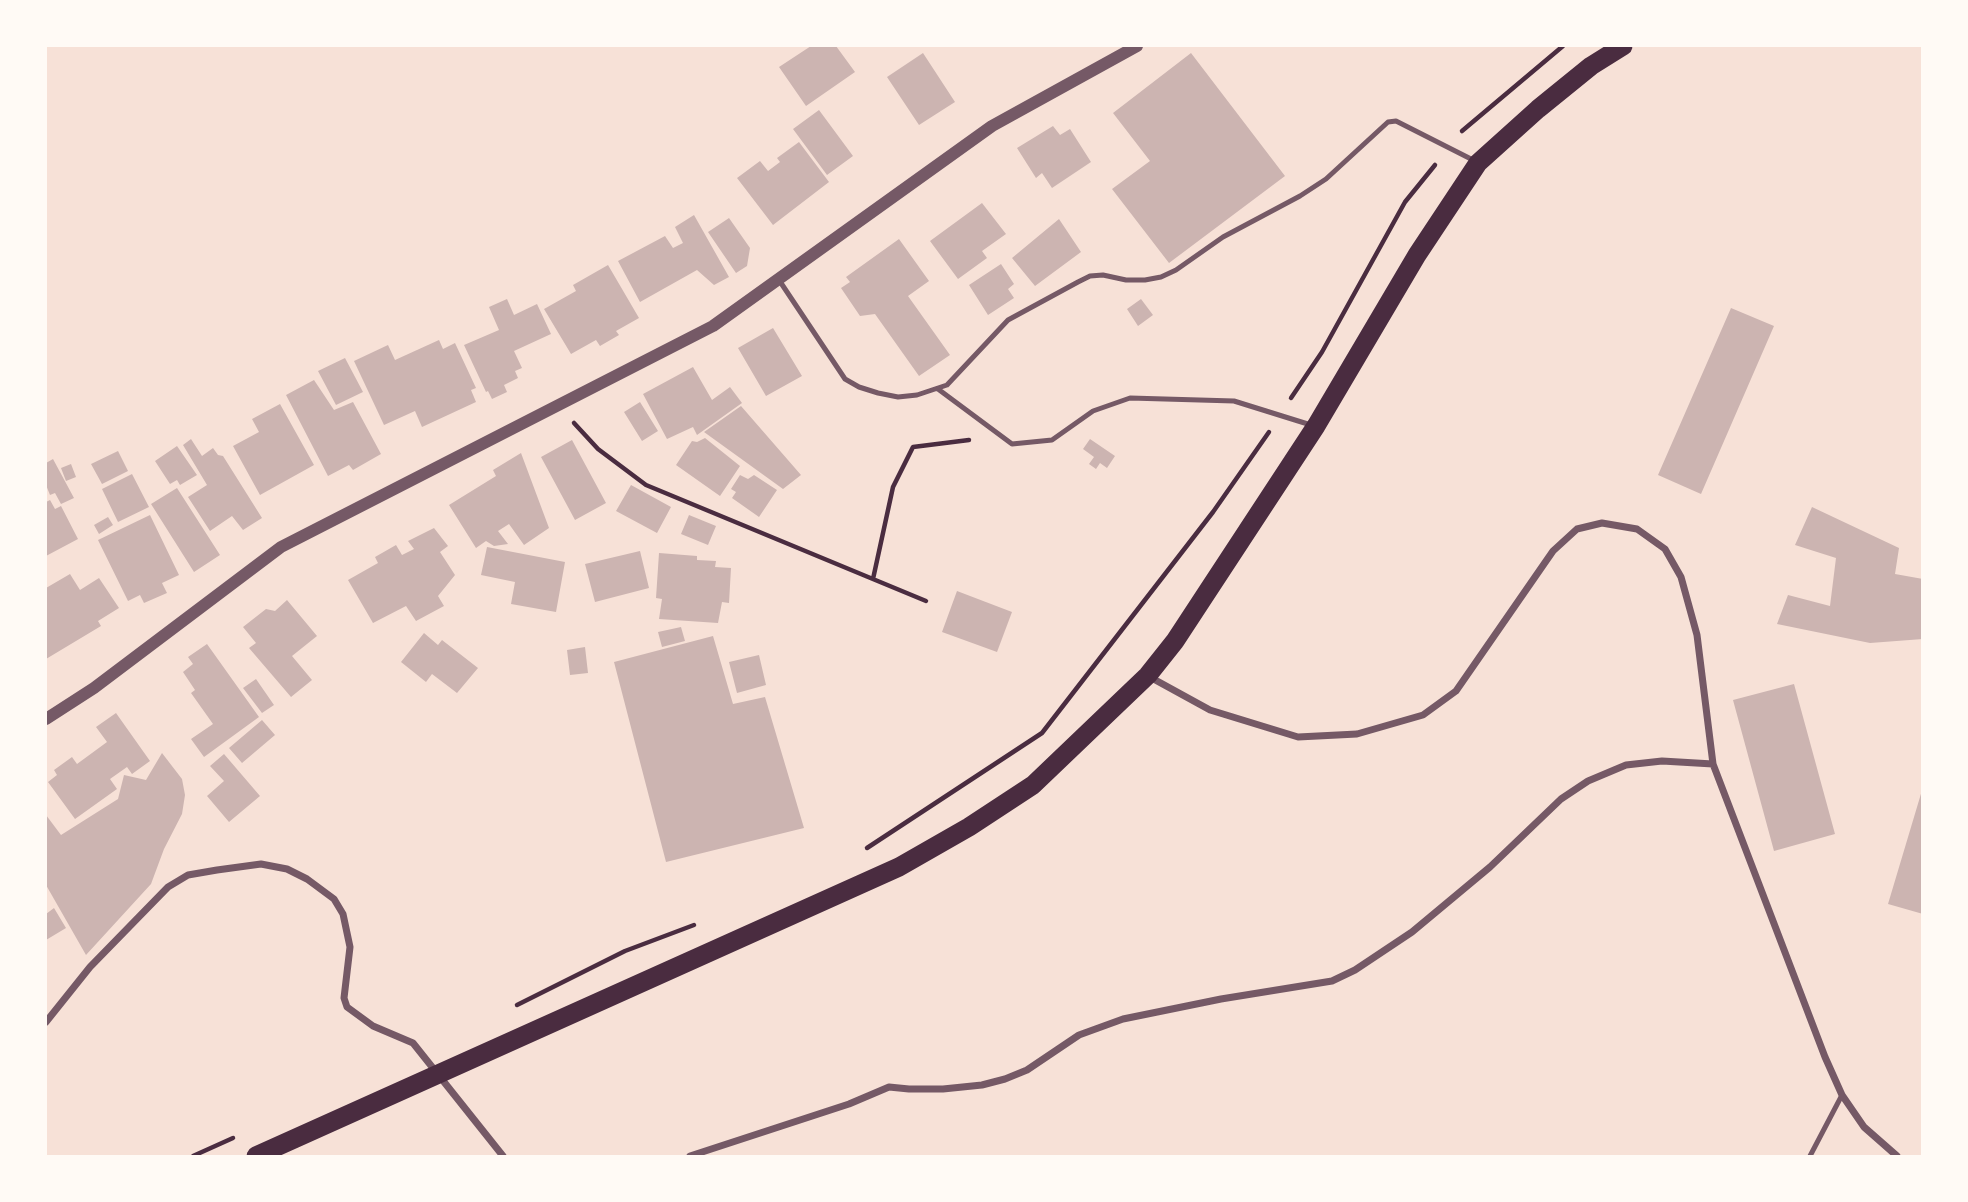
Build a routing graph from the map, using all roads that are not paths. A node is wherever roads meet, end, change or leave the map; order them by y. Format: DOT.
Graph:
graph roads {
  1 [pos="1136,46"];
  2 [pos="1623,46"];
  3 [pos="1478,163"];
  4 [pos="779,280"];
  5 [pos="938,389"];
  6 [pos="1316,426"];
  7 [pos="1148,675"];
  8 [pos="46,719"];
  9 [pos="1713,764"];
  10 [pos="46,1022"];
  11 [pos="1842,1095"];
  12 [pos="256,1157"];
  13 [pos="503,1157"];
  14 [pos="690,1157"];
  15 [pos="1810,1157"];
  16 [pos="1897,1157"];
  1 -- 4 [label="street"];
  2 -- 3 [label="highway"];
  3 -- 5 [label="lane"];
  3 -- 6 [label="highway"];
  4 -- 5 [label="lane"];
  4 -- 8 [label="street"];
  5 -- 6 [label="lane"];
  6 -- 7 [label="highway"];
  7 -- 9 [label="street"];
  7 -- 12 [label="highway"];
  9 -- 11 [label="street"];
  9 -- 14 [label="street"];
  10 -- 13 [label="street"];
  11 -- 15 [label="lane"];
  11 -- 16 [label="street"];
}
